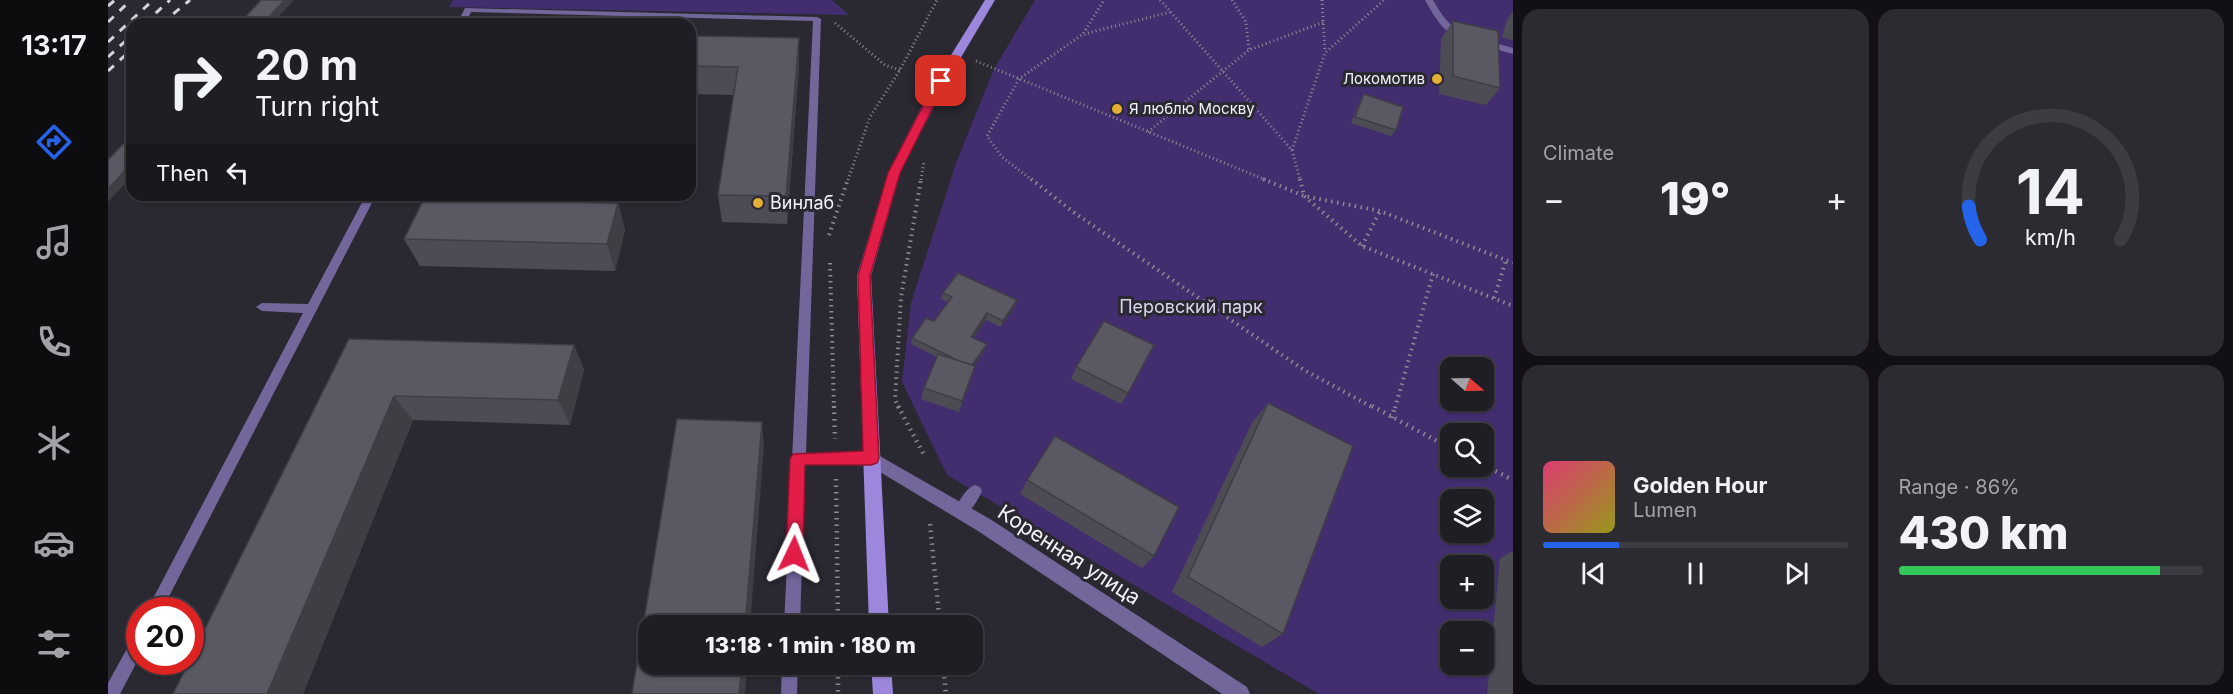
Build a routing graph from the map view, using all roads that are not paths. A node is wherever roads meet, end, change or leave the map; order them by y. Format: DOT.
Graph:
graph roads {
  1 [pos="990,0"];
  2 [pos="1430,0"];
  3 [pos="464,18"];
  4 [pos="1468,38"];
  5 [pos="1479,41"];
  6 [pos="1513,51"];
  7 [pos="368,201"];
  8 [pos="262,307"];
  9 [pos="312,309"];
  10 [pos="871,458"];
  11 [pos="798,459"];
  12 [pos="975,491"];
  13 [pos="961,511"];
  14 [pos="161,597"];
  15 [pos="792,615"];
  16 [pos="878,615"];
  17 [pos="126,666"];
  18 [pos="790,675"];
  19 [pos="882,675"];
  20 [pos="111,694"];
  21 [pos="789,694"];
  22 [pos="883,694"];
  23 [pos="1240,694"];
  1 -- 10 [label="street"];
  2 -- 4 [label="lane"];
  3 -- 11 [label="lane"];
  5 -- 6 [label="lane"];
  7 -- 9 [label="lane"];
  8 -- 9 [label="lane"];
  9 -- 14 [label="lane"];
  10 -- 11 [label="lane"];
  10 -- 13 [label="street, Коренная улица"];
  10 -- 16 [label="street"];
  11 -- 15 [label="lane"];
  12 -- 13 [label="lane"];
  13 -- 23 [label="street, Коренная улица"];
  17 -- 20 [label="lane"];
  18 -- 21 [label="lane"];
  19 -- 22 [label="street"];
}
